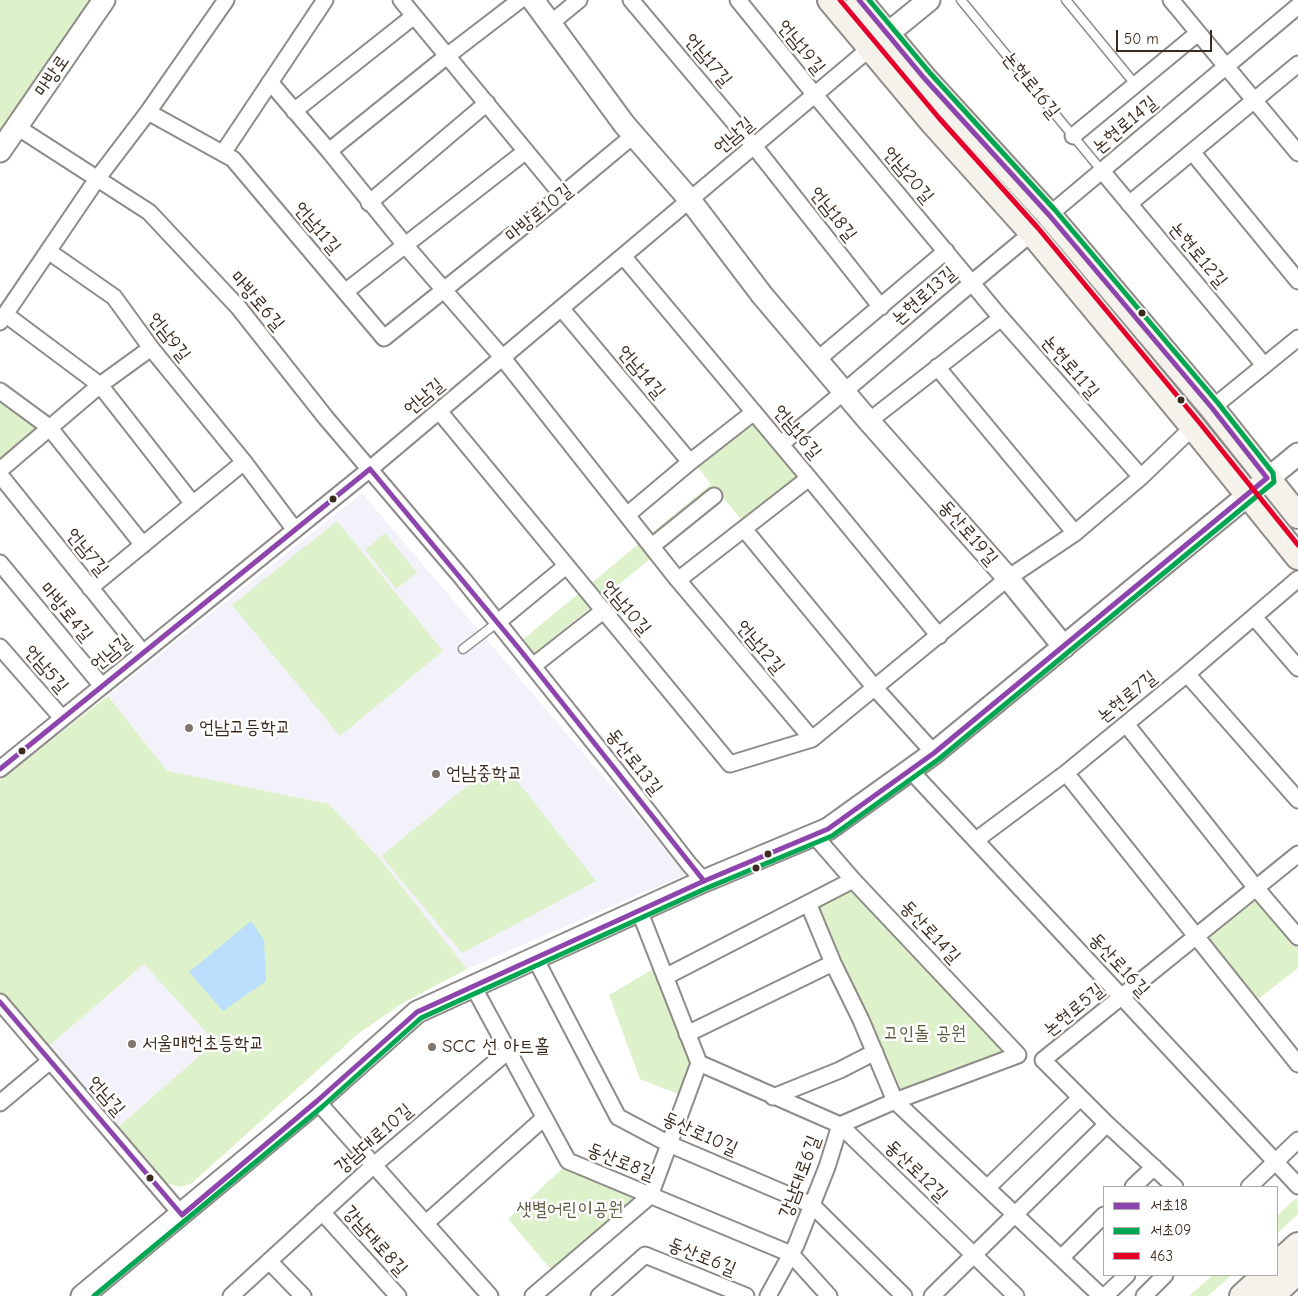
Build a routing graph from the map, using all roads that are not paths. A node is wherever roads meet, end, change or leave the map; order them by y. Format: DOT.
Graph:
graph roads {
  1 [pos="104,0"];
  2 [pos="226,0"];
  3 [pos="324,0"];
  4 [pos="401,0"];
  5 [pos="520,0"];
  6 [pos="533,0"];
  7 [pos="579,0"];
  8 [pos="631,0"];
  9 [pos="738,0"];
  10 [pos="830,0"];
  11 [pos="859,0"];
  12 [pos="929,0"];
  13 [pos="961,0"];
  14 [pos="1066,0"];
  15 [pos="1171,0"];
  16 [pos="1298,6"];
  17 [pos="414,16"];
  18 [pos="551,23"];
  19 [pos="1198,33"];
  20 [pos="878,42"];
  21 [pos="447,56"];
  22 [pos="1298,64"];
  23 [pos="1226,67"];
  24 [pos="270,82"];
  25 [pos="1135,84"];
  26 [pos="815,95"];
  27 [pos="1255,100"];
  28 [pos="486,103"];
  29 [pos="294,111"];
  30 [pos="148,112"];
  31 [pos="17,127"];
  32 [pos="634,135"];
  33 [pos="1073,136"];
  34 [pos="754,146"];
  35 [pos="526,151"];
  36 [pos="0,152"];
  37 [pos="329,152"];
  38 [pos="223,153"];
  39 [pos="1192,153"];
  40 [pos="1298,153"];
  41 [pos="1102,171"];
  42 [pos="97,179"];
  43 [pos="562,195"];
  44 [pos="690,200"];
  45 [pos="369,202"];
  46 [pos="1129,204"];
  47 [pos="1050,216"];
  48 [pos="1032,233"];
  49 [pos="405,245"];
  50 [pos="48,251"];
  51 [pos="946,251"];
  52 [pos="623,256"];
  53 [pos="1298,281"];
  54 [pos="971,282"];
  55 [pos="444,290"];
  56 [pos="345,292"];
  57 [pos="881,306"];
  58 [pos="562,308"];
  59 [pos="3,318"];
  60 [pos="1001,318"];
  61 [pos="1298,338"];
  62 [pos="151,348"];
  63 [pos="502,357"];
  64 [pos="817,360"];
  65 [pos="1264,365"];
  66 [pos="937,367"];
  67 [pos="100,384"];
  68 [pos="0,391"];
  69 [pos="845,392"];
  70 [pos="1212,408"];
  71 [pos="439,411"];
  72 [pos="754,412"];
  73 [pos="869,421"];
  74 [pos="49,427"];
  75 [pos="1193,427"];
  76 [pos="781,444"];
  77 [pos="1298,454"];
  78 [pos="244,462"];
  79 [pos="690,462"];
  80 [pos="370,469"];
  81 [pos="0,470"];
  82 [pos="0,476"];
  83 [pos="1141,477"];
  84 [pos="810,478"];
  85 [pos="1267,478"];
  86 [pos="1247,494"];
  87 [pos="714,496"];
  88 [pos="193,504"];
  89 [pos="627,515"];
  90 [pos="1298,516"];
  91 [pos="744,529"];
  92 [pos="295,530"];
  93 [pos="1075,533"];
  94 [pos="143,545"];
  95 [pos="652,546"];
  96 [pos="1298,557"];
  97 [pos="0,563"];
  98 [pos="566,566"];
  99 [pos="1008,578"];
  100 [pos="1298,578"];
  101 [pos="678,580"];
  102 [pos="90,588"];
  103 [pos="603,611"];
  104 [pos="1254,617"];
  105 [pos="498,622"];
  106 [pos="939,636"];
  107 [pos="0,646"];
  108 [pos="1064,647"];
  109 [pos="464,649"];
  110 [pos="143,653"];
  111 [pos="533,666"];
  112 [pos="1298,668"];
  113 [pos="1187,674"];
  114 [pos="102,686"];
  115 [pos="875,688"];
  116 [pos="62,718"];
  117 [pos="1126,724"];
  118 [pos="812,739"];
  119 [pos="934,753"];
  120 [pos="0,769"];
  121 [pos="911,771"];
  122 [pos="1066,773"];
  123 [pos="1298,800"];
  124 [pos="814,835"];
  125 [pos="976,840"];
  126 [pos="1298,854"];
  127 [pos="704,880"];
  128 [pos="853,880"];
  129 [pos="1256,888"];
  130 [pos="808,903"];
  131 [pos="639,910"];
  132 [pos="1196,936"];
  133 [pos="1298,936"];
  134 [pos="534,958"];
  135 [pos="833,963"];
  136 [pos="665,977"];
  137 [pos="474,986"];
  138 [pos="1122,996"];
  139 [pos="0,1002"];
  140 [pos="687,1034"];
  141 [pos="508,1051"];
  142 [pos="875,1052"];
  143 [pos="1018,1055"];
  144 [pos="1043,1060"];
  145 [pos="50,1061"];
  146 [pos="699,1063"];
  147 [pos="1298,1064"];
  148 [pos="773,1097"];
  149 [pos="1080,1098"];
  150 [pos="317,1101"];
  151 [pos="895,1101"];
  152 [pos="0,1103"];
  153 [pos="544,1118"];
  154 [pos="1107,1124"];
  155 [pos="840,1125"];
  156 [pos="1298,1140"];
  157 [pos="669,1144"];
  158 [pos="1275,1162"];
  159 [pos="374,1165"];
  160 [pos="1154,1167"];
  161 [pos="1134,1186"];
  162 [pos="1174,1186"];
  163 [pos="1250,1186"];
  164 [pos="1298,1186"];
  165 [pos="987,1188"];
  166 [pos="650,1196"];
  167 [pos="812,1205"];
  168 [pos="322,1212"];
  169 [pos="1015,1214"];
  170 [pos="182,1215"];
  171 [pos="1103,1216"];
  172 [pos="426,1223"];
  173 [pos="1298,1244"];
  174 [pos="791,1254"];
  175 [pos="974,1255"];
  176 [pos="1061,1258"];
  177 [pos="269,1261"];
  178 [pos="1278,1263"];
  179 [pos="1298,1271"];
  180 [pos="1125,1276"];
  181 [pos="1164,1276"];
  182 [pos="1264,1276"];
  183 [pos="1009,1294"];
  184 [pos="82,1296"];
  185 [pos="231,1296"];
  186 [pos="302,1296"];
  187 [pos="398,1296"];
  188 [pos="490,1296"];
  189 [pos="533,1296"];
  190 [pos="599,1296"];
  191 [pos="746,1296"];
  192 [pos="768,1296"];
  193 [pos="829,1296"];
  194 [pos="904,1296"];
  195 [pos="932,1296"];
  196 [pos="1101,1296"];
  197 [pos="1105,1296"];
  198 [pos="1144,1296"];
  199 [pos="1242,1296"];
  200 [pos="1272,1296"];
  1 -- 31 [label="street, 마방로"];
  2 -- 30 [label="street"];
  3 -- 24 [label="street"];
  4 -- 17 [label="street"];
  5 -- 21 [label="street"];
  6 -- 18 [label="street"];
  7 -- 18 [label="street"];
  8 -- 34 [label="street, 언남17길"];
  9 -- 26 [label="street, 언남19길"];
  10 -- 20 [label="main road"];
  11 -- 20 [label="main road"];
  12 -- 20 [label="street"];
  13 -- 33 [label="lane, 논현로16길"];
  14 -- 25 [label="lane"];
  15 -- 19 [label="street"];
  16 -- 23 [label="street, 논현로14길"];
  17 -- 21 [label="street"];
  17 -- 29 [label="street"];
  18 -- 32 [label="street"];
  19 -- 23 [label="street"];
  19 -- 25 [label="street"];
  20 -- 26 [label="street, 언남길"];
  20 -- 47 [label="main road"];
  20 -- 48 [label="main road"];
  21 -- 28 [label="street"];
  21 -- 37 [label="street"];
  22 -- 27 [label="street"];
  23 -- 27 [label="street"];
  23 -- 41 [label="street, 논현로14길"];
  24 -- 29 [label="street"];
  24 -- 38 [label="street"];
  25 -- 33 [label="street"];
  26 -- 34 [label="street, 언남길"];
  26 -- 51 [label="street, 언남20길"];
  27 -- 39 [label="street"];
  27 -- 40 [label="street"];
  28 -- 35 [label="street"];
  28 -- 45 [label="street"];
  29 -- 37 [label="street"];
  30 -- 38 [label="street, 언남11길"];
  30 -- 42 [label="street"];
  31 -- 36 [label="street, 마방로"];
  31 -- 42 [label="street, 마방로6길"];
  32 -- 43 [label="street, 마방로10길"];
  32 -- 44 [label="street"];
  33 -- 41 [label="lane, 논현로16길"];
  34 -- 44 [label="street, 언남길"];
  34 -- 57 [label="street, 언남18길"];
  35 -- 43 [label="street"];
  35 -- 49 [label="street"];
  37 -- 45 [label="street"];
  38 -- 56 [label="street, 언남11길"];
  39 -- 46 [label="street"];
  39 -- 53 [label="street"];
  41 -- 46 [label="street, 논현로12길"];
  41 -- 47 [label="street, 논현로14길"];
  42 -- 50 [label="street"];
  42 -- 80 [label="street, 마방로6길"];
  43 -- 55 [label="street, 마방로10길"];
  44 -- 52 [label="street, 언남길"];
  44 -- 64 [label="street, 동산로19길"];
  45 -- 49 [label="street"];
  46 -- 65 [label="street, 논현로12길"];
  47 -- 70 [label="main road"];
  48 -- 54 [label="street, 논현로13길"];
  48 -- 75 [label="main road"];
  49 -- 55 [label="street"];
  49 -- 56 [label="street"];
  50 -- 59 [label="street"];
  50 -- 62 [label="street, 언남9길"];
  51 -- 54 [label="street, 언남20길"];
  51 -- 57 [label="street"];
  52 -- 58 [label="street, 언남길"];
  52 -- 72 [label="street, 언남16길"];
  54 -- 60 [label="street, 논현로11길"];
  54 -- 69 [label="street, 논현로13길"];
  55 -- 56 [label="street, 언남11길"];
  55 -- 63 [label="street"];
  57 -- 64 [label="street"];
  58 -- 63 [label="street, 언남길"];
  58 -- 79 [label="street, 언남14길"];
  59 -- 67 [label="street"];
  60 -- 66 [label="street"];
  60 -- 83 [label="street, 논현로11길"];
  61 -- 65 [label="street"];
  62 -- 67 [label="street"];
  62 -- 78 [label="street, 언남9길"];
  63 -- 71 [label="street, 언남길"];
  63 -- 89 [label="street, 언남12길"];
  64 -- 69 [label="street, 동산로19길"];
  65 -- 70 [label="street"];
  66 -- 73 [label="street"];
  66 -- 93 [label="street"];
  67 -- 74 [label="street"];
  67 -- 88 [label="street"];
  68 -- 74 [label="street"];
  69 -- 73 [label="street, 동산로19길"];
  69 -- 76 [label="street"];
  70 -- 85 [label="main road"];
  71 -- 80 [label="street, 언남길"];
  71 -- 98 [label="street, 언남10길"];
  72 -- 76 [label="street, 언남16길"];
  72 -- 79 [label="street"];
  73 -- 99 [label="street, 동산로19길"];
  74 -- 81 [label="street"];
  74 -- 94 [label="street"];
  75 -- 83 [label="street"];
  75 -- 86 [label="main road"];
  76 -- 84 [label="street, 언남16길"];
  77 -- 85 [label="street"];
  78 -- 88 [label="street"];
  78 -- 92 [label="street, 언남9길"];
  79 -- 89 [label="street"];
  80 -- 92 [label="street, 언남길"];
  80 -- 105 [label="street, 동산로13길"];
  82 -- 102 [label="street, 언남7길"];
  83 -- 93 [label="street"];
  84 -- 91 [label="street"];
  84 -- 106 [label="street, 언남16길"];
  85 -- 86 [label="street"];
  85 -- 90 [label="main road"];
  86 -- 96 [label="main road"];
  86 -- 108 [label="street"];
  87 -- 95 [label="street"];
  88 -- 94 [label="street"];
  89 -- 95 [label="street, 언남12길"];
  91 -- 101 [label="street"];
  91 -- 115 [label="street"];
  92 -- 110 [label="street, 언남길"];
  93 -- 99 [label="street"];
  94 -- 102 [label="street"];
  95 -- 101 [label="street, 언남12길"];
  97 -- 114 [label="street, 마방로4길"];
  98 -- 103 [label="street, 언남10길"];
  98 -- 105 [label="street"];
  99 -- 106 [label="street"];
  99 -- 108 [label="street, 동산로19길"];
  100 -- 104 [label="street, 논현로7길"];
  101 -- 118 [label="street, 언남12길"];
  102 -- 110 [label="street, 언남7길"];
  103 -- 111 [label="street"];
  103 -- 118 [label="street, 언남10길"];
  104 -- 112 [label="street"];
  104 -- 113 [label="street, 논현로7길"];
  105 -- 109 [label="lane"];
  105 -- 111 [label="street, 동산로13길"];
  106 -- 115 [label="street"];
  107 -- 116 [label="street, 언남5길"];
  108 -- 119 [label="street"];
  110 -- 114 [label="street, 언남길"];
  111 -- 127 [label="street, 동산로13길"];
  113 -- 117 [label="street, 논현로7길"];
  113 -- 123 [label="street"];
  114 -- 116 [label="street, 언남길"];
  115 -- 118 [label="street"];
  115 -- 119 [label="street"];
  116 -- 120 [label="street, 언남길"];
  117 -- 122 [label="street, 논현로7길"];
  117 -- 129 [label="street"];
  119 -- 121 [label="street"];
  121 -- 124 [label="street"];
  121 -- 125 [label="street, 동산로16길"];
  122 -- 125 [label="street, 논현로7길"];
  122 -- 132 [label="street"];
  124 -- 127 [label="street"];
  124 -- 128 [label="street, 동산로14길"];
  125 -- 138 [label="street, 동산로16길"];
  126 -- 129 [label="street, 논현로5길"];
  127 -- 131 [label="street"];
  128 -- 130 [label="street"];
  128 -- 143 [label="street, 동산로14길"];
  129 -- 132 [label="street, 논현로5길"];
  129 -- 133 [label="street"];
  130 -- 135 [label="street"];
  130 -- 136 [label="street"];
  131 -- 134 [label="street"];
  131 -- 136 [label="street"];
  132 -- 138 [label="street, 논현로5길"];
  132 -- 147 [label="street"];
  134 -- 137 [label="street"];
  134 -- 157 [label="street, 동산로10길"];
  135 -- 140 [label="street"];
  135 -- 142 [label="street"];
  136 -- 140 [label="street"];
  137 -- 141 [label="street, 동산로8길"];
  137 -- 150 [label="street"];
  138 -- 144 [label="street, 논현로5길"];
  138 -- 158 [label="street, 동산로16길"];
  139 -- 145 [label="street, 언남길"];
  140 -- 146 [label="street"];
  141 -- 153 [label="street, 동산로8길"];
  141 -- 159 [label="street, 강남대로10길"];
  142 -- 148 [label="street"];
  142 -- 151 [label="street"];
  143 -- 144 [label="street, 논현로5길"];
  143 -- 151 [label="street, 강남대로6길"];
  144 -- 149 [label="street"];
  145 -- 152 [label="street"];
  145 -- 170 [label="street, 언남길"];
  146 -- 148 [label="street, 동산로12길"];
  146 -- 157 [label="street"];
  148 -- 155 [label="street, 동산로12길"];
  149 -- 154 [label="street"];
  149 -- 165 [label="street"];
  150 -- 159 [label="street"];
  150 -- 170 [label="street"];
  151 -- 155 [label="street, 강남대로6길"];
  151 -- 165 [label="street"];
  153 -- 166 [label="street, 동산로8길"];
  153 -- 172 [label="street"];
  154 -- 160 [label="street"];
  154 -- 169 [label="street"];
  155 -- 167 [label="street, 강남대로6길"];
  155 -- 175 [label="street, 동산로12길"];
  156 -- 158 [label="street"];
  157 -- 166 [label="street"];
  157 -- 167 [label="street, 동산로10길"];
  158 -- 163 [label="street"];
  158 -- 164 [label="street, 동산로16길"];
  159 -- 168 [label="street, 강남대로10길"];
  159 -- 172 [label="street"];
  160 -- 161 [label="street"];
  160 -- 162 [label="street"];
  165 -- 169 [label="street"];
  166 -- 174 [label="street, 동산로8길"];
  166 -- 189 [label="street"];
  167 -- 174 [label="street, 강남대로6길"];
  167 -- 194 [label="street, 동산로10길"];
  168 -- 177 [label="street, 강남대로10길"];
  168 -- 187 [label="street, 강남대로8길"];
  169 -- 175 [label="street"];
  169 -- 176 [label="street"];
  170 -- 184 [label="street"];
  171 -- 176 [label="street"];
  172 -- 188 [label="street"];
  173 -- 178 [label="main road"];
  174 -- 192 [label="street, 강남대로6길"];
  174 -- 193 [label="street, 동산로8길"];
  175 -- 183 [label="street, 동산로12길"];
  175 -- 195 [label="street"];
  176 -- 196 [label="street"];
  177 -- 185 [label="street, 강남대로10길"];
  177 -- 186 [label="street"];
  179 -- 200 [label="main road"];
  180 -- 197 [label="street"];
  181 -- 198 [label="street"];
  182 -- 199 [label="main road"];
  190 -- 191 [label="street, 동산로6길"];
}
